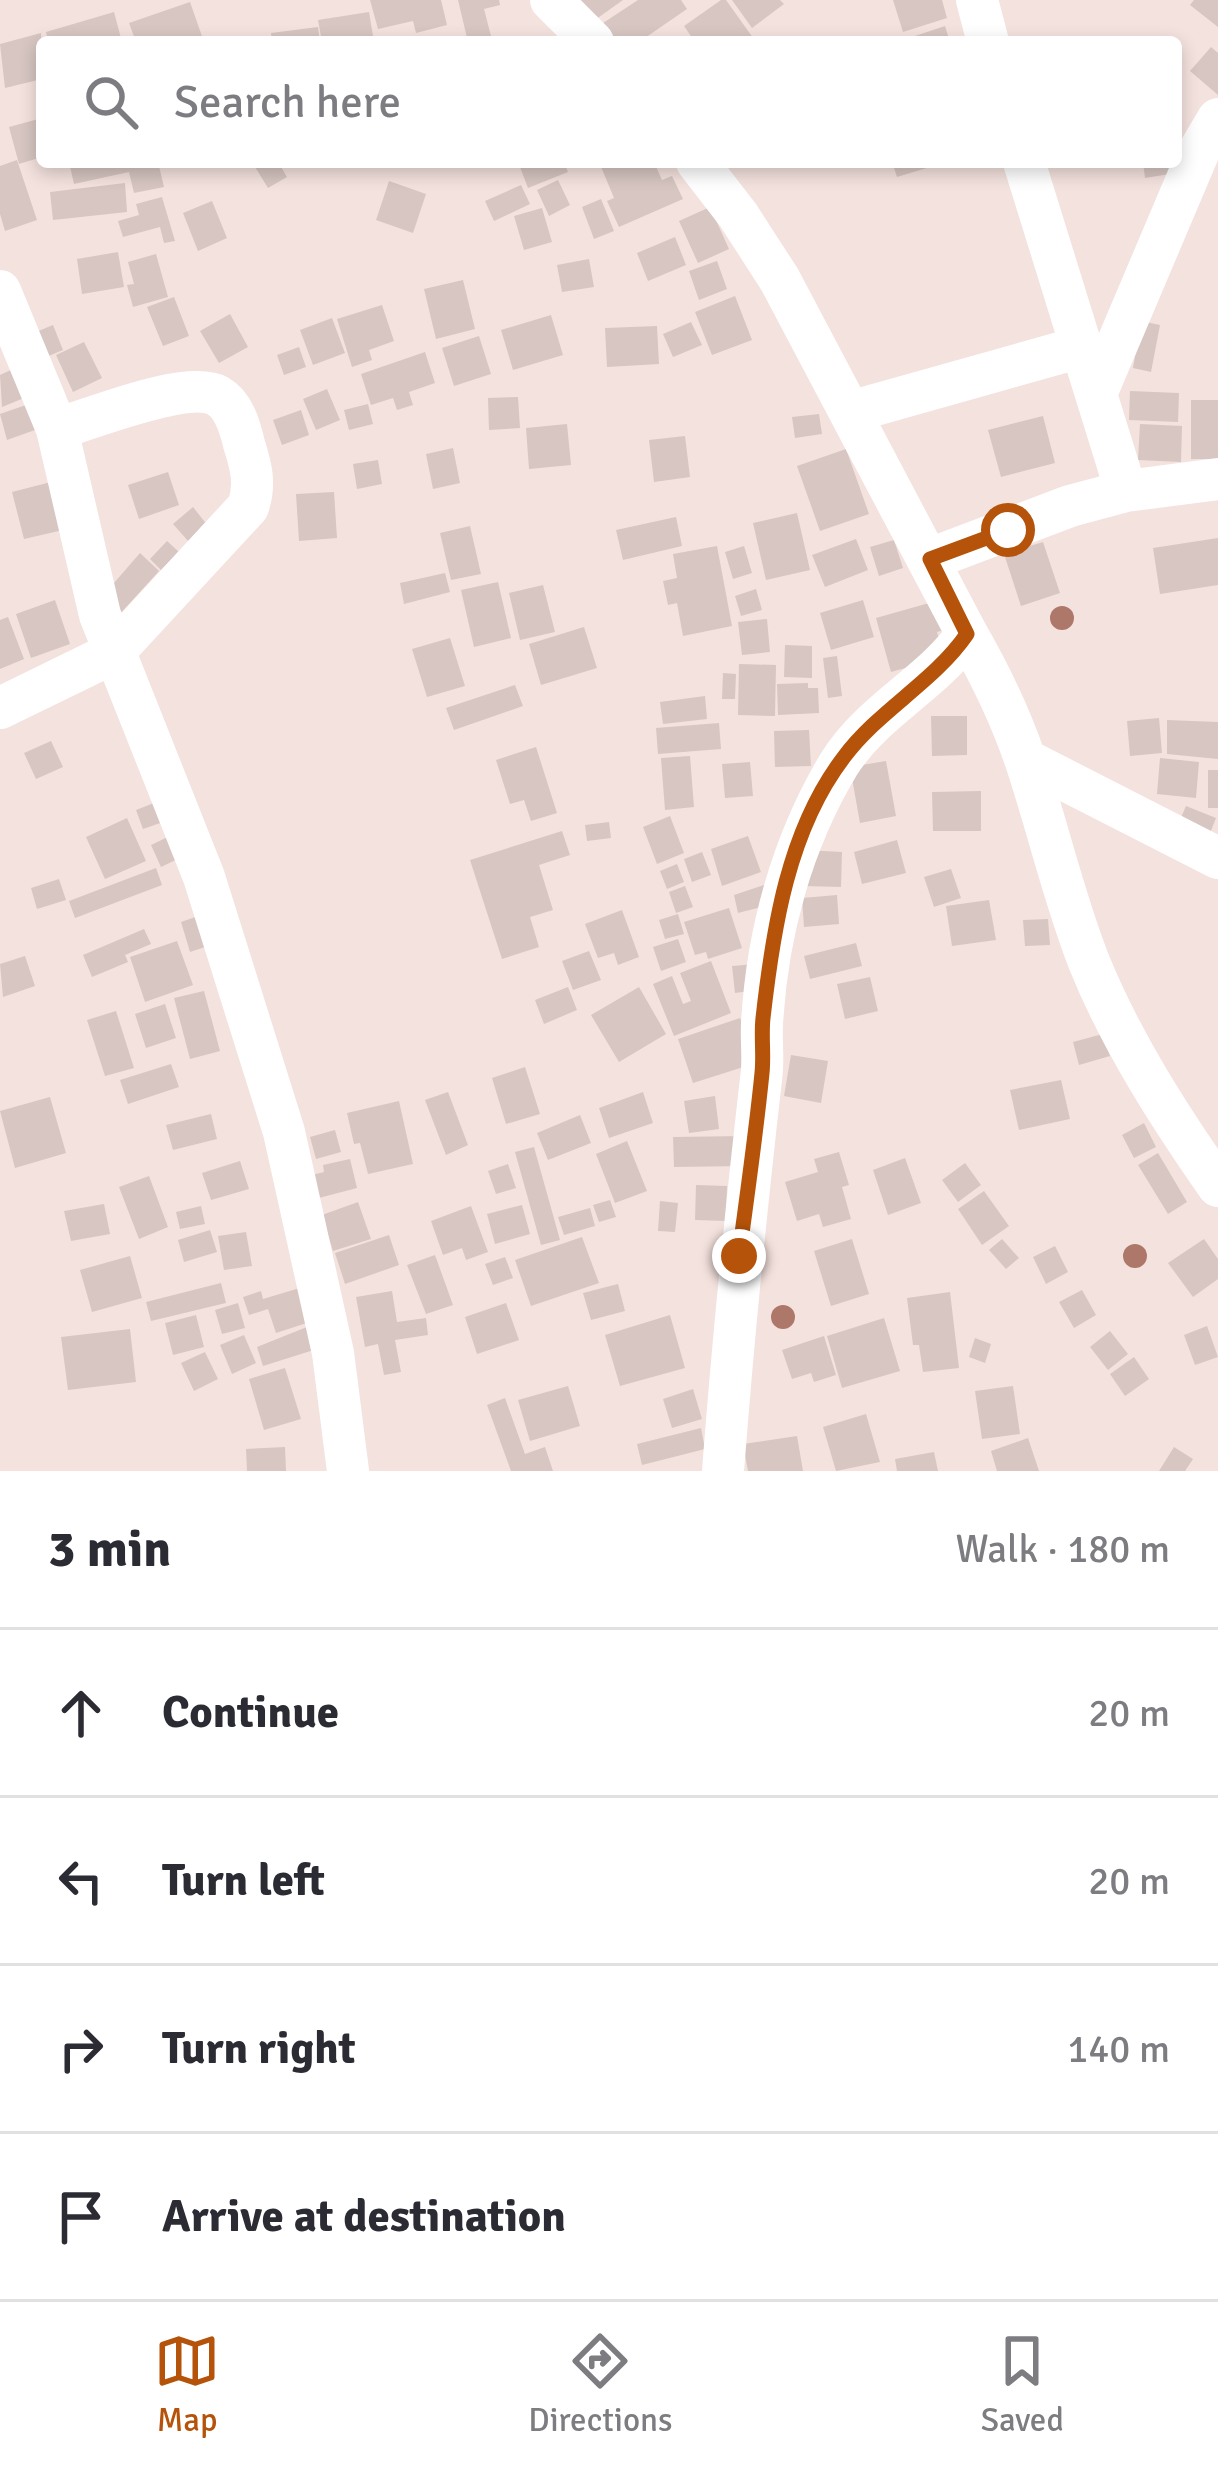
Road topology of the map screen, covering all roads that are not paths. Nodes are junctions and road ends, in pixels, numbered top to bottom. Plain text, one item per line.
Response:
1 (551, 0) edge
2 (977, 0) edge
3 (576, 36) edge
4 (986, 36) edge
5 (1218, 119) edge
6 (702, 168) edge
7 (1026, 168) edge
8 (0, 291) edge
9 (1081, 347) junction
10 (1096, 394) junction
11 (850, 412) junction
12 (57, 429) junction
13 (1218, 479) edge
14 (1126, 491) junction
15 (930, 559) junction
16 (967, 634) junction
17 (112, 653) junction
18 (0, 708) edge
19 (1026, 760) junction
20 (1218, 858) edge
21 (1218, 1186) edge
22 (348, 1471) edge
23 (723, 1471) edge

1 - 3 street
2 - 4 street
5 - 10 street
6 - 11 street
7 - 9 street
8 - 12 street
9 - 10 street
9 - 11 street
10 - 14 street
11 - 15 street
12 - 17 street
12 - 17 street
13 - 14 street
14 - 15 street
15 - 16 street
16 - 19 street
16 - 23 street
17 - 18 street
17 - 22 street
19 - 20 street
19 - 21 street

